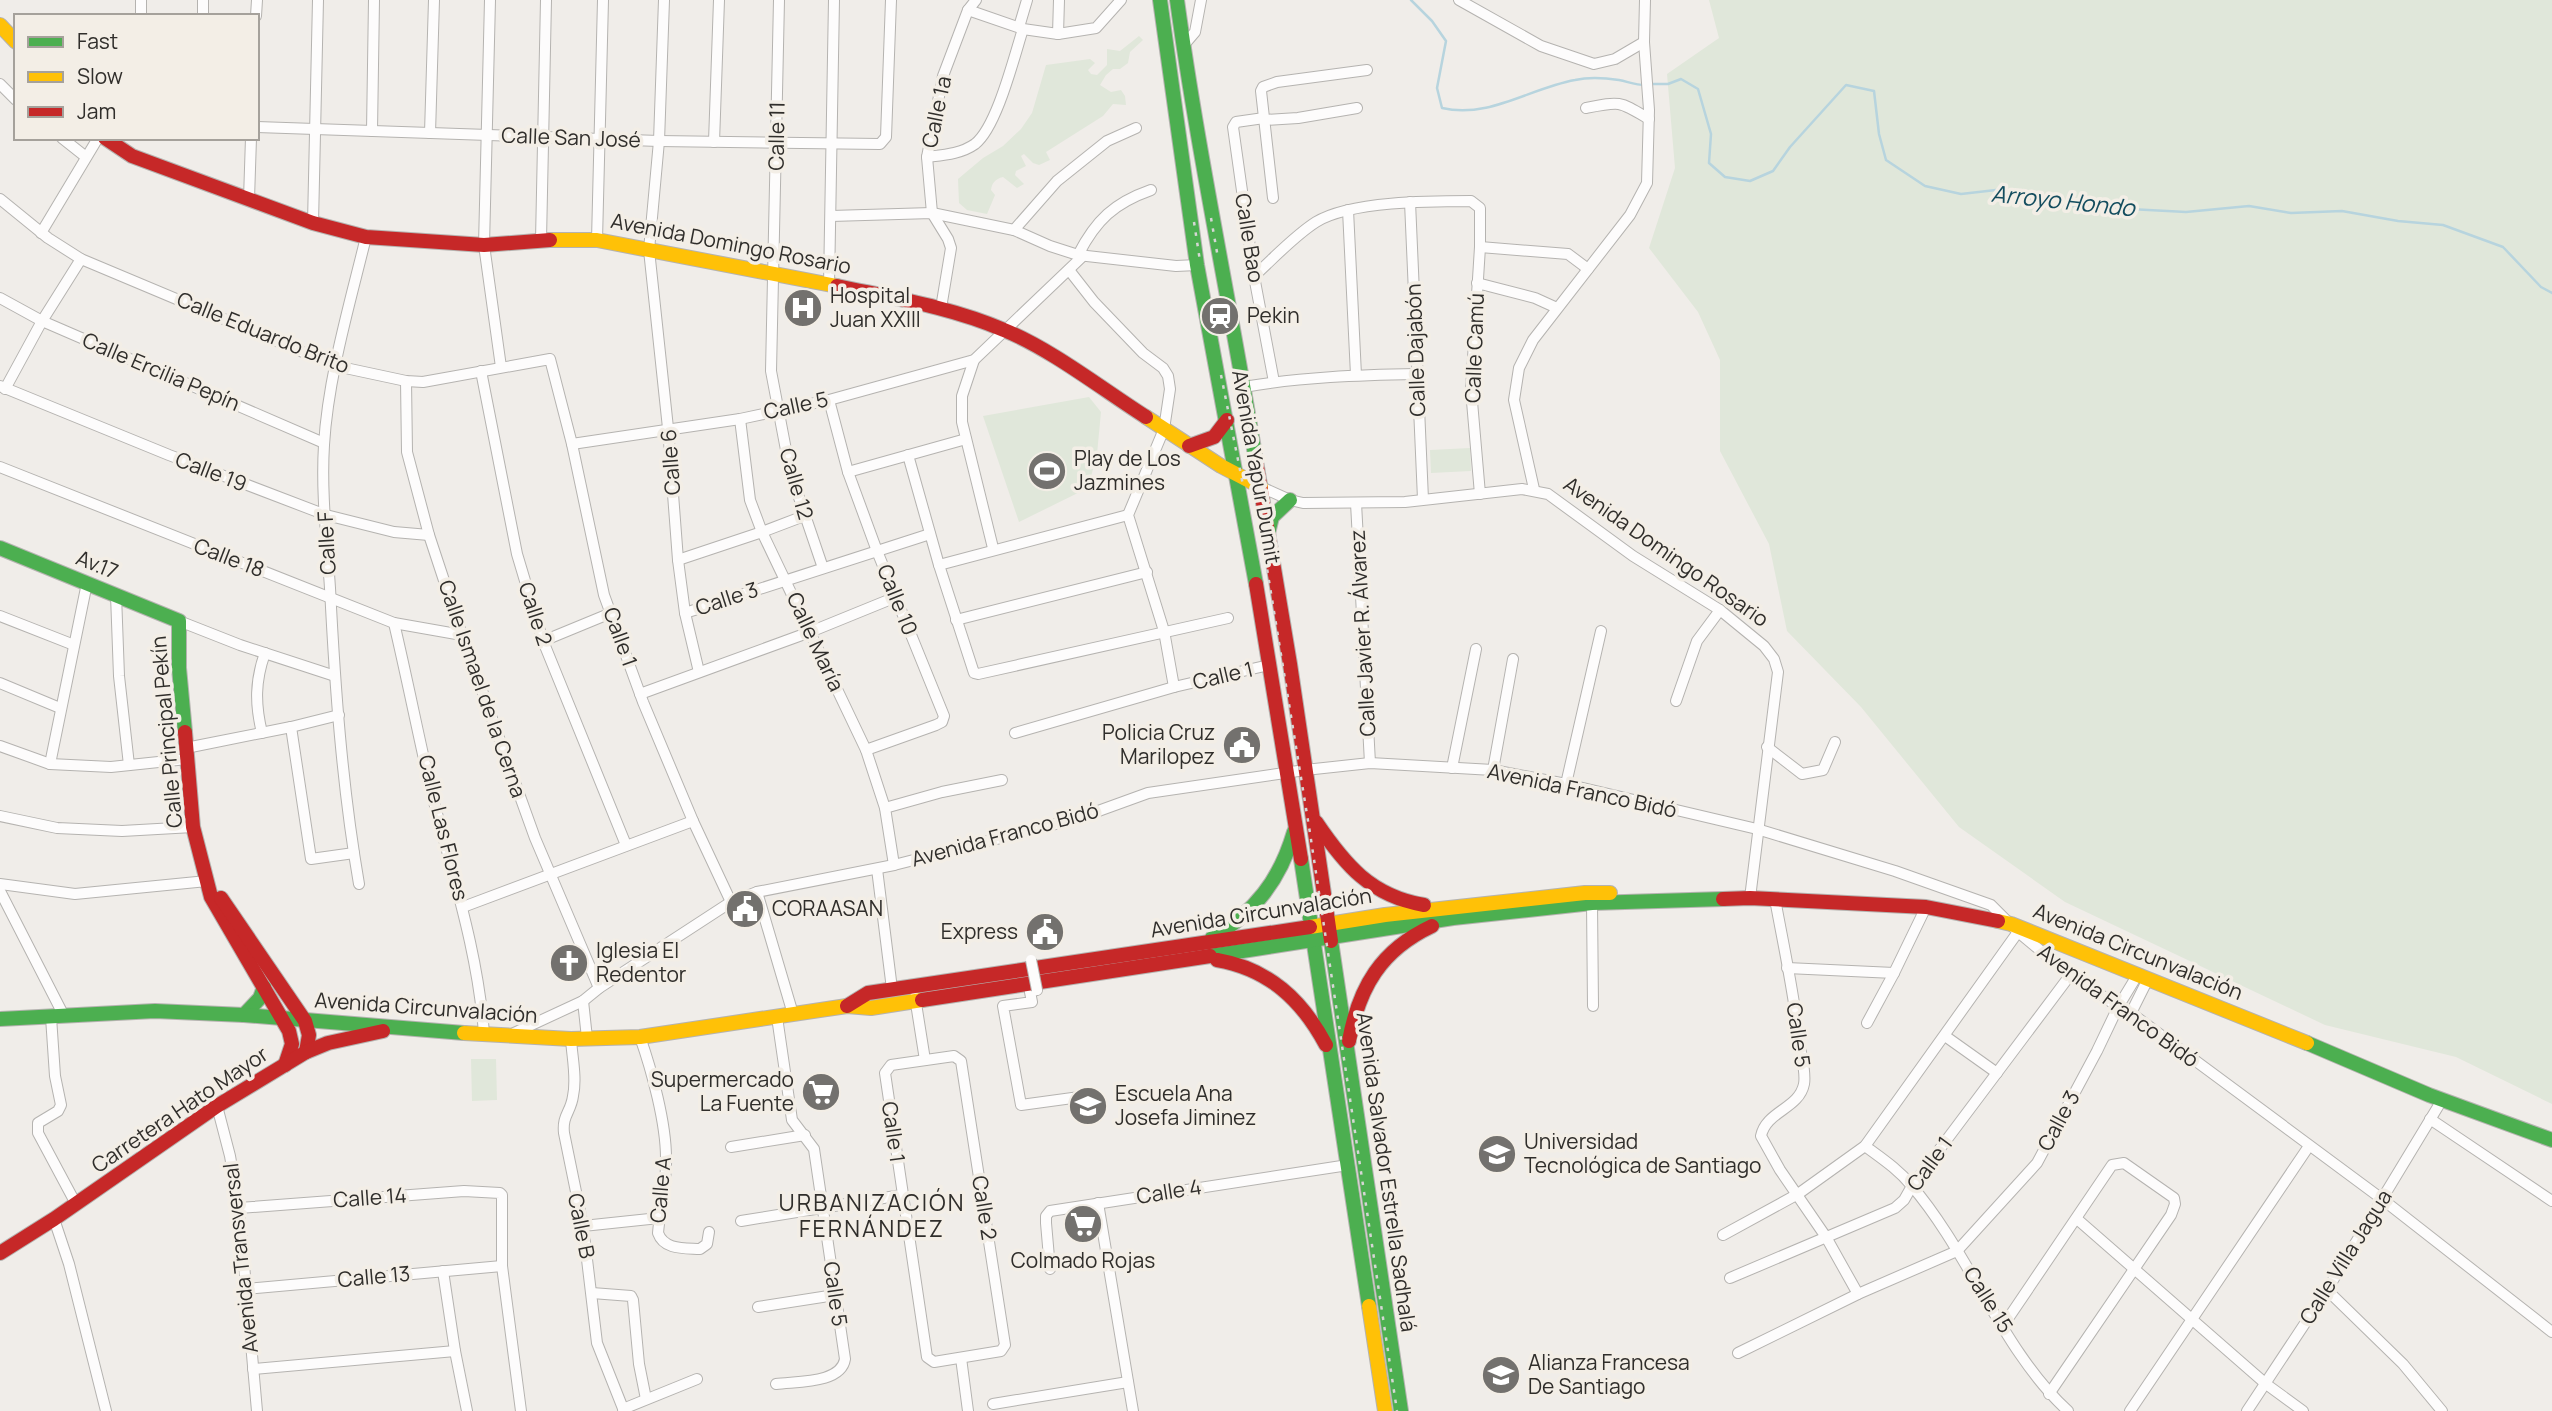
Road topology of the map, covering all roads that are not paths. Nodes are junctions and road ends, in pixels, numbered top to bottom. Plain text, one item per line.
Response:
1 (318, 0) edge
2 (374, 0) edge
3 (434, 0) edge
4 (490, 0) edge
5 (546, 0) edge
6 (603, 0) edge
7 (664, 0) edge
8 (719, 0) edge
9 (779, 0) edge
10 (834, 0) edge
11 (891, 0) edge
12 (976, 0) edge
13 (1027, 0) edge
14 (1059, 0) edge
15 (1121, 0) edge
16 (1160, 0) edge
17 (1177, 0) edge
18 (1201, 0) edge
19 (1459, 0) edge
20 (1645, 0) edge
21 (968, 10) junction
22 (0, 25) edge
23 (1021, 28) junction
24 (1058, 34) junction
25 (14, 40) edge
26 (1644, 42) junction
27 (1183, 47) junction
28 (1367, 70) dead end
29 (0, 84) edge
30 (14, 98) edge
31 (1586, 107) dead end
32 (1357, 108) dead end
33 (1649, 115) junction
34 (1264, 119) junction
35 (259, 127) edge
36 (1136, 128) dead end
37 (314, 131) junction
38 (372, 131) junction
39 (430, 133) junction
40 (485, 136) junction
41 (543, 137) junction
42 (600, 137) junction
43 (65, 140) edge
44 (98, 140) edge
45 (108, 140) edge
46 (251, 140) edge
47 (659, 141) junction
48 (714, 142) junction
49 (778, 144) junction
50 (833, 145) junction
51 (86, 157) junction
52 (927, 157) junction
53 (1151, 190) dead end
54 (1273, 198) dead end
55 (0, 199) edge
56 (249, 199) junction
57 (1410, 201) junction
58 (1348, 211) junction
59 (932, 213) junction
60 (831, 216) junction
61 (313, 223) junction
62 (1014, 230) junction
63 (41, 233) junction
64 (366, 237) junction
65 (541, 240) junction
66 (597, 240) junction
67 (484, 245) junction
68 (1480, 247) junction
69 (649, 250) junction
70 (1081, 255) junction
71 (81, 259) junction
72 (1197, 265) junction
73 (1588, 269) junction
74 (1069, 270) junction
75 (772, 272) junction
76 (1254, 276) junction
77 (1477, 282) junction
78 (829, 285) junction
79 (0, 298) edge
80 (941, 308) junction
81 (1557, 308) junction
82 (42, 321) junction
83 (1005, 330) junction
84 (550, 359) joint
85 (974, 360) junction
86 (336, 366) junction
87 (501, 367) junction
88 (481, 371) junction
89 (1417, 374) junction
90 (1356, 375) junction
91 (406, 381) junction
92 (1274, 382) junction
93 (2, 387) edge
94 (1244, 387) junction
95 (829, 400) junction
96 (777, 410) junction
97 (740, 419) junction
98 (1227, 420) junction
99 (668, 428) junction
100 (1164, 429) junction
101 (966, 439) junction
102 (324, 443) junction
103 (572, 444) junction
104 (1189, 446) junction
105 (908, 455) junction
106 (0, 467) edge
107 (848, 472) junction
108 (1237, 475) junction
109 (1261, 487) junction
110 (1534, 489) junction
111 (1480, 494) junction
112 (1423, 499) junction
113 (1290, 500) junction
114 (1356, 503) junction
115 (326, 514) junction
116 (1128, 515) junction
117 (804, 516) junction
118 (762, 532) junction
119 (930, 534) junction
120 (429, 535) junction
121 (1268, 535) junction
122 (0, 548) edge
123 (993, 548) junction
124 (877, 551) junction
125 (678, 560) junction
126 (939, 565) junction
127 (823, 568) junction
128 (1147, 572) junction
129 (786, 580) junction
130 (87, 583) junction
131 (116, 595) junction
132 (330, 597) junction
133 (896, 597) junction
134 (1720, 611) junction
135 (611, 613) junction
136 (685, 613) junction
137 (0, 616) edge
138 (1228, 618) dead end
139 (956, 620) junction
140 (179, 621) junction
141 (394, 623) junction
142 (1164, 631) junction
143 (1601, 631) dead end
144 (810, 632) junction
145 (462, 635) junction
146 (543, 641) junction
147 (74, 645) junction
148 (1476, 649) dead end
149 (265, 653) junction
150 (1513, 659) dead end
151 (1269, 665) junction
152 (699, 672) junction
153 (335, 676) junction
154 (0, 683) edge
155 (1174, 687) junction
156 (640, 694) junction
157 (1676, 701) dead end
158 (60, 708) junction
159 (339, 715) junction
160 (291, 727) junction
161 (262, 733) junction
162 (1015, 733) dead end
163 (1835, 742) dead end
164 (0, 746) edge
165 (1768, 747) junction
166 (866, 750) junction
167 (187, 754) junction
168 (1370, 763) junction
169 (50, 764) junction
170 (129, 765) junction
171 (1452, 768) junction
172 (1305, 770) junction
173 (1493, 770) junction
174 (1288, 772) junction
175 (1002, 780) dead end
176 (1566, 784) junction
177 (885, 808) junction
178 (0, 816) edge
179 (1312, 817) junction
180 (693, 821) junction
181 (1296, 826) junction
182 (193, 827) junction
183 (1757, 829) junction
184 (626, 845) junction
185 (354, 853) junction
186 (894, 865) junction
187 (877, 869) junction
188 (551, 876) junction
189 (207, 881) junction
190 (0, 884) edge
191 (359, 884) dead end
192 (0, 891) edge
193 (757, 892) junction
194 (1750, 898) junction
195 (1686, 899) junction
196 (1775, 899) junction
197 (731, 902) junction
198 (1592, 903) junction
199 (463, 907) junction
200 (1926, 908) junction
201 (1452, 912) junction
202 (1320, 924) junction
203 (2014, 928) junction
204 (1322, 940) junction
205 (1196, 952) junction
206 (1045, 967) junction
207 (1787, 968) junction
208 (1894, 973) junction
209 (2071, 974) junction
210 (2143, 976) junction
211 (264, 987) junction
212 (599, 988) junction
213 (892, 989) junction
214 (915, 993) junction
215 (583, 1002) junction
216 (847, 1006) junction
217 (1593, 1006) dead end
218 (2118, 1007) junction
219 (2130, 1013) junction
220 (793, 1014) junction
221 (244, 1015) junction
222 (57, 1017) junction
223 (777, 1017) junction
224 (282, 1018) junction
225 (0, 1019) edge
226 (305, 1021) junction
227 (1867, 1023) dead end
228 (395, 1029) junction
229 (484, 1034) junction
230 (508, 1036) junction
231 (1945, 1036) junction
232 (640, 1037) junction
233 (587, 1038) junction
234 (571, 1039) junction
235 (306, 1052) junction
236 (1340, 1059) junction
237 (925, 1060) junction
238 (285, 1065) junction
239 (1997, 1073) junction
240 (1087, 1096) dead end
241 (2442, 1100) junction
242 (217, 1106) junction
243 (2430, 1119) junction
244 (805, 1135) junction
245 (2552, 1140) edge
246 (1866, 1146) junction
247 (2309, 1146) junction
248 (730, 1147) dead end
249 (1348, 1165) junction
250 (1912, 1186) junction
251 (1798, 1194) junction
252 (902, 1195) junction
253 (2382, 1199) junction
254 (2552, 1201) edge
255 (1098, 1203) junction
256 (76, 1204) junction
257 (824, 1207) junction
258 (239, 1208) junction
259 (659, 1218) junction
260 (54, 1219) junction
261 (2077, 1219) junction
262 (741, 1221) dead end
263 (583, 1226) junction
264 (709, 1232) dead end
265 (1723, 1235) dead end
266 (1826, 1237) junction
267 (1957, 1251) junction
268 (0, 1253) edge
269 (502, 1266) junction
270 (2133, 1268) junction
271 (1050, 1269) dead end
272 (443, 1271) junction
273 (1730, 1278) dead end
274 (246, 1289) junction
275 (2328, 1290) junction
276 (592, 1293) junction
277 (1858, 1294) junction
278 (835, 1295) junction
279 (758, 1307) dead end
280 (2192, 1320) junction
281 (2003, 1326) junction
282 (2552, 1332) edge
283 (455, 1351) junction
284 (1738, 1353) dead end
285 (961, 1358) junction
286 (253, 1369) junction
287 (697, 1379) dead end
288 (1128, 1382) junction
289 (776, 1384) dead end
290 (2266, 1384) junction
291 (2049, 1394) junction
292 (646, 1399) junction
293 (993, 1404) dead end
294 (624, 1410) edge
295 (106, 1411) edge
296 (257, 1411) edge
297 (467, 1411) edge
298 (521, 1411) edge
299 (968, 1411) edge
300 (1133, 1411) edge
301 (1385, 1411) edge
302 (1401, 1411) edge
303 (2068, 1411) edge
304 (2130, 1411) edge
305 (2247, 1411) edge
306 (2303, 1411) edge
307 (2442, 1411) edge

1 - 37 street
2 - 38 street
3 - 39 street
4 - 40 street
5 - 41 street
6 - 42 street
7 - 47 street
8 - 48 street
9 - 49 street, Calle 11
10 - 50 street
11 - 50 street, Calle San José
12 - 21 street, Calle 1a
13 - 23 street
14 - 24 street
15 - 24 street
16 - 72 main road, Avenida Yapur Dumit
17 - 27 main road, Avenida Yapur Dumit
18 - 27 street
19 - 26 street
20 - 26 street
21 - 23 street
21 - 52 street, Calle 1a
22 - 25 main road
23 - 24 street
23 - 52 street
26 - 33 street
27 - 94 main road, Avenida Yapur Dumit
28 - 34 street
29 - 30 street
31 - 33 street
32 - 34 street
33 - 73 street
34 - 54 street
34 - 76 street, Calle Bao
35 - 37 street, Calle San José
36 - 62 street
37 - 38 street, Calle San José
37 - 61 street
38 - 39 street, Calle San José
39 - 40 street, Calle San José
40 - 41 street, Calle San José
40 - 67 street
41 - 42 street, Calle San José
41 - 65 street
42 - 47 street, Calle San José
42 - 66 street
43 - 51 street
44 - 51 street
45 - 56 main road, Avenida Domingo Rosario
46 - 56 street
47 - 48 street, Calle San José
47 - 69 street
48 - 49 street, Calle San José
49 - 50 street, Calle San José
49 - 75 street, Calle 11
50 - 60 street
51 - 63 street
52 - 59 street, Calle 1a
53 - 70 street, Calle 5
55 - 63 street, Calle Eduardo Brito
56 - 61 main road, Avenida Domingo Rosario
57 - 58 street
57 - 68 street, Calle Camú
57 - 89 street, Calle Dajabón
58 - 76 street
58 - 90 street
59 - 60 street
59 - 62 street
59 - 80 street, Calle 1a
60 - 78 street
61 - 64 main road, Avenida Domingo Rosario
62 - 70 street
63 - 71 street, Calle Eduardo Brito
64 - 67 main road, Avenida Domingo Rosario
64 - 86 street, Calle F
65 - 66 main road, Avenida Domingo Rosario
65 - 67 main road, Avenida Domingo Rosario
66 - 69 main road, Avenida Domingo Rosario
67 - 87 street
68 - 73 street
68 - 77 street, Calle Camú
69 - 75 main road, Avenida Domingo Rosario
69 - 99 street, Calle 6
70 - 72 street
70 - 74 street, Calle 5
71 - 82 street
71 - 86 street, Calle Eduardo Brito
72 - 98 main road, Avenida Yapur Dumit
73 - 81 street
74 - 83 street, Calle 5
74 - 100 street
75 - 78 main road, Avenida Domingo Rosario
75 - 96 street, Calle 12
76 - 92 street, Calle Bao
77 - 81 street
77 - 111 street, Calle Camú
78 - 80 main road, Avenida Domingo Rosario
79 - 82 street, Calle Ercilia Pepín
80 - 83 main road, Avenida Domingo Rosario
81 - 110 street
82 - 93 street
82 - 102 street, Calle Ercilia Pepín
83 - 85 street, Calle 5
83 - 100 main road, Avenida Domingo Rosario
84 - 87 street, Calle Eduardo Brito
84 - 103 street, Calle 1
85 - 95 street, Calle 5
85 - 101 street
86 - 91 street, Calle Eduardo Brito
86 - 102 street, Calle F
87 - 88 street, Calle Eduardo Brito
88 - 91 street, Calle Eduardo Brito
88 - 146 street, Calle 2
89 - 90 street
89 - 112 street, Calle Dajabón
90 - 92 street
91 - 120 street, Calle Ismael de la Cerna
92 - 94 street
93 - 115 street, Calle 19
94 - 109 main road, Avenida Yapur Dumit
95 - 96 street, Calle 5
95 - 107 street, Calle 10
96 - 97 street, Calle 5
96 - 117 street, Calle 12
97 - 99 street, Calle 5
97 - 118 street, Calle María
98 - 104 main road
98 - 108 main road, Avenida Yapur Dumit
99 - 103 street, Calle 5
99 - 125 street, Calle 6
100 - 104 main road, Avenida Domingo Rosario
100 - 116 street
101 - 105 street
101 - 123 street
102 - 115 street, Calle F
103 - 135 street, Calle 1
104 - 108 main road, Avenida Domingo Rosario
105 - 107 street
105 - 119 street
106 - 132 street, Calle 18
107 - 124 street, Calle 10
108 - 109 main road, Avenida Domingo Rosario
108 - 151 main road, Avenida Yapur Dumit
109 - 113 street, Avenida Domingo Rosario
109 - 121 main road, Avenida Yapur Dumit
110 - 111 street, Avenida Domingo Rosario
110 - 134 street, Avenida Domingo Rosario
111 - 112 street, Avenida Domingo Rosario
112 - 114 street, Avenida Domingo Rosario
113 - 114 street, Avenida Domingo Rosario
113 - 121 main road
114 - 168 street, Calle Javier R. Álvarez
115 - 120 street, Calle 19
115 - 132 street, Calle F
116 - 123 street
116 - 128 street
117 - 118 street
117 - 127 street, Calle 12
118 - 125 street
118 - 129 street, Calle María
119 - 124 street, Calle 3
119 - 126 street
120 - 145 street, Calle Ismael de la Cerna
121 - 172 main road, Avenida Yapur Dumit
122 - 130 main road, Av.17
123 - 126 street
124 - 127 street, Calle 3
124 - 133 street, Calle 10
125 - 136 street, Calle 6
126 - 139 street
127 - 129 street, Calle 3
128 - 139 street
128 - 142 street
129 - 136 street, Calle 3
129 - 144 street, Calle María
130 - 131 main road, Av.17
130 - 147 street
131 - 140 main road, Av.17
131 - 170 street
132 - 141 street, Calle 18
132 - 153 street, Calle F
133 - 144 street
133 - 166 street, Calle 10
134 - 157 street
134 - 165 street, Avenida Domingo Rosario
135 - 146 street
135 - 156 street, Calle 1
136 - 152 street, Calle 6
137 - 147 street
138 - 142 street
139 - 142 street
140 - 149 street
140 - 167 main road, Calle Principal Pekín
141 - 145 street, Calle 18
141 - 199 street, Calle Las Flores
142 - 155 street
143 - 176 street
144 - 152 street
144 - 166 street, Calle María
145 - 188 street, Calle Ismael de la Cerna
146 - 184 street, Calle 2
147 - 158 street
148 - 171 street
149 - 153 street
149 - 161 street
150 - 173 street
151 - 155 street, Calle 1
151 - 174 main road, Avenida Yapur Dumit
152 - 156 street
153 - 159 street, Calle F
154 - 158 street
155 - 162 street, Calle 1
156 - 180 street, Calle 1
158 - 169 street
159 - 160 street
159 - 185 street, Calle F
160 - 161 street
160 - 185 street
161 - 167 street
163 - 165 street
164 - 169 street
165 - 183 street, Avenida Domingo Rosario
166 - 177 street, Calle María
167 - 170 street
167 - 182 main road, Calle Principal Pekín
168 - 171 street, Avenida Franco Bidó
168 - 172 street, Avenida Franco Bidó
169 - 170 street
171 - 173 street, Avenida Franco Bidó
172 - 174 street, Avenida Franco Bidó
172 - 179 main road, Avenida Yapur Dumit
173 - 176 street, Avenida Franco Bidó
174 - 181 main road, Avenida Yapur Dumit
174 - 186 street, Avenida Franco Bidó
175 - 177 street
176 - 183 street, Avenida Franco Bidó
177 - 186 street, Calle María
178 - 182 street
179 - 201 main road
179 - 202 main road, Avenida Yapur Dumit
180 - 184 street
180 - 197 street, Calle 1
181 - 202 main road, Avenida Yapur Dumit
181 - 205 main road
182 - 189 main road, Calle Principal Pekín
183 - 194 street, Avenida Domingo Rosario
183 - 203 street, Avenida Franco Bidó
184 - 188 street
185 - 191 street, Calle F
186 - 187 street, Avenida Franco Bidó
187 - 193 street, Avenida Franco Bidó
187 - 213 street
188 - 199 street
188 - 212 street, Calle Ismael de la Cerna
189 - 190 street
189 - 211 main road, Calle Principal Pekín
189 - 226 main road, Calle Principal Pekín
192 - 222 street
193 - 197 street, Avenida Franco Bidó
193 - 220 street
194 - 195 main road, Avenida Circunvalación
194 - 196 main road, Avenida Circunvalación
195 - 198 main road, Avenida Circunvalación
195 - 201 main road, Avenida Circunvalación
196 - 200 main road, Avenida Circunvalación
196 - 207 street, Calle 5
197 - 212 street, Avenida Franco Bidó
198 - 201 main road, Avenida Circunvalación
198 - 217 street
199 - 229 street, Calle Las Flores
200 - 203 main road, Avenida Circunvalación
200 - 208 street
201 - 202 main road, Avenida Circunvalación
201 - 204 main road, Avenida Circunvalación
201 - 236 main road
202 - 204 main road, Avenida Yapur Dumit
202 - 205 main road, Avenida Circunvalación
203 - 209 street, Avenida Franco Bidó
203 - 210 main road, Avenida Circunvalación
203 - 231 street
204 - 205 main road, Avenida Circunvalación
204 - 236 main road, Avenida Salvador Estrella Sadhalá
205 - 206 main road, Avenida Circunvalación
205 - 214 main road, Avenida Circunvalación
205 - 236 main road
206 - 214 main road, Avenida Circunvalación
206 - 240 street, bridge
207 - 208 street
207 - 251 street, Calle 5
208 - 227 street
209 - 218 street, Avenida Franco Bidó
209 - 239 street, Calle 1
210 - 218 street, Calle 3
210 - 219 street
210 - 241 main road, Avenida Circunvalación
211 - 221 main road
211 - 224 main road, Calle Principal Pekín
212 - 215 street, Avenida Franco Bidó
213 - 214 main road, Avenida Circunvalación
213 - 216 main road, Avenida Circunvalación
214 - 216 main road, Avenida Circunvalación
214 - 237 street
215 - 230 street, Avenida Franco Bidó
215 - 233 street
216 - 220 main road, Avenida Circunvalación
218 - 219 street, Avenida Franco Bidó
218 - 267 street, Calle 3
219 - 247 street, Avenida Franco Bidó
220 - 223 main road, Avenida Circunvalación
221 - 222 main road, Avenida Circunvalación
221 - 224 main road, Avenida Circunvalación
222 - 225 main road, Avenida Circunvalación
222 - 256 street
223 - 232 main road, Avenida Circunvalación
223 - 244 street, Calle 5
224 - 226 main road, Avenida Circunvalación
224 - 238 main road, Calle Principal Pekín
226 - 228 main road, Avenida Circunvalación
226 - 235 main road
228 - 229 main road, Avenida Circunvalación
228 - 235 main road, Carretera Hato Mayor
229 - 230 main road, Avenida Circunvalación
230 - 234 main road, Avenida Circunvalación
231 - 239 street
231 - 246 street
232 - 233 main road, Avenida Circunvalación
232 - 259 street, Calle A
233 - 234 main road, Avenida Circunvalación
234 - 263 street, Calle B
235 - 238 main road, Carretera Hato Mayor
236 - 249 main road, Avenida Salvador Estrella Sadhalá
236 - 302 main road, Avenida Salvador Estrella Sadhalá
237 - 252 street, Calle 1
237 - 285 street, Calle 2
238 - 242 main road, Carretera Hato Mayor
239 - 250 street, Calle 1
241 - 243 street, Calle Villa Jagua
241 - 245 main road, Avenida Circunvalación
242 - 256 main road, Carretera Hato Mayor
242 - 258 street, Avenida Transversal
243 - 253 street, Calle Villa Jagua
243 - 254 street
244 - 248 street
244 - 257 street, Calle 5
246 - 250 street
246 - 251 street
247 - 253 street, Avenida Franco Bidó
247 - 280 street
249 - 255 street, Calle 4
249 - 301 main road, Avenida Salvador Estrella Sadhalá
250 - 266 street, Calle 1
250 - 267 street, Calle 15
251 - 265 street
251 - 266 street, Calle 5
252 - 257 street
252 - 285 street, Calle 1
253 - 275 street, Calle Villa Jagua
253 - 282 street, Avenida Franco Bidó
255 - 271 street, Calle 4
255 - 288 street
256 - 260 main road, Carretera Hato Mayor
257 - 262 street
257 - 278 street, Calle 5
258 - 269 street, Calle 14
258 - 274 street, Avenida Transversal
259 - 263 street
259 - 264 street, Calle A
260 - 268 main road, Carretera Hato Mayor
260 - 295 street
261 - 270 street
261 - 270 street
261 - 281 street
263 - 276 street, Calle B
266 - 273 street, Calle 1
266 - 277 street, Calle 5
267 - 277 street
267 - 281 street, Calle 15
269 - 272 street, Calle 13
269 - 298 street
270 - 280 street
270 - 291 street
272 - 274 street, Calle 13
272 - 283 street
274 - 286 street, Avenida Transversal
275 - 290 street, Calle Villa Jagua
275 - 307 street
276 - 292 street
276 - 294 street, Calle B
277 - 284 street
278 - 279 street
278 - 289 street, Calle 5
280 - 290 street
280 - 304 street
281 - 291 street, Calle 15
283 - 286 street
283 - 297 street
285 - 299 street
286 - 296 street, Avenida Transversal
287 - 292 street
288 - 293 street
288 - 300 street
290 - 305 street, Calle Villa Jagua
290 - 306 street
291 - 303 street, Calle 15
292 - 294 street

